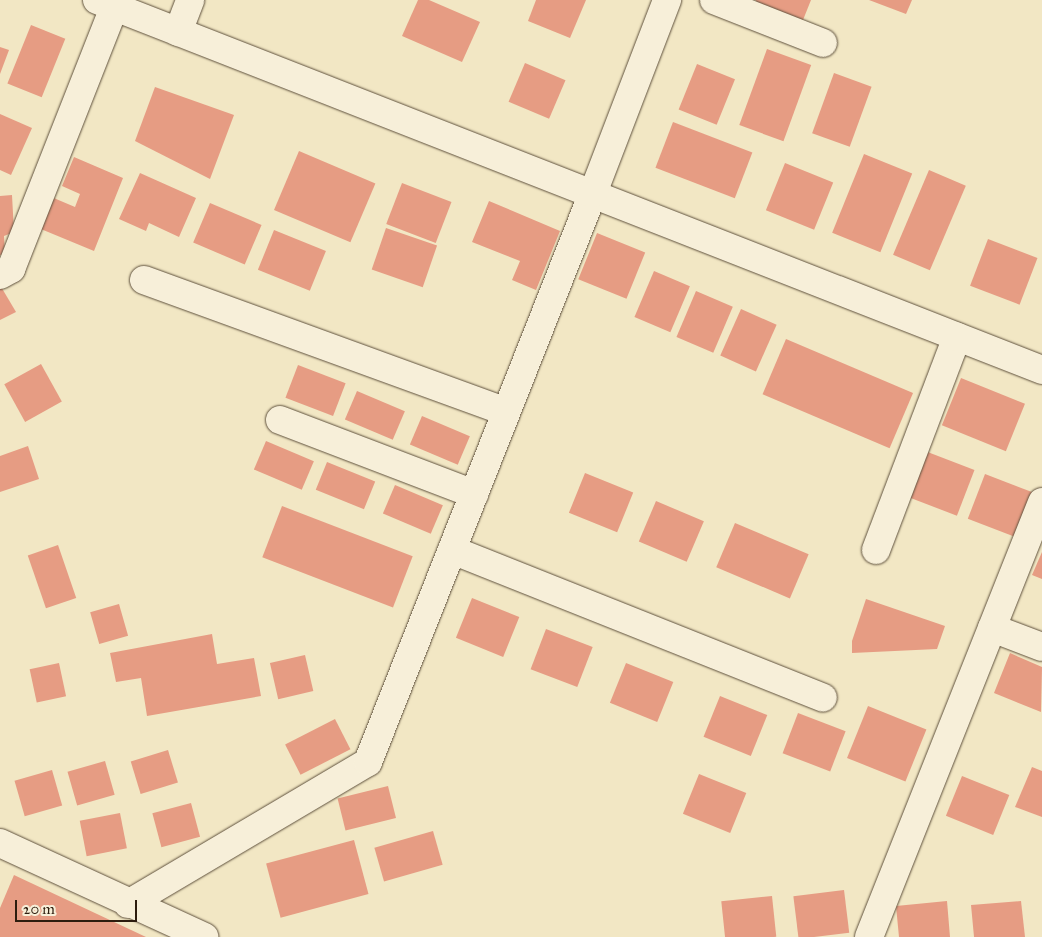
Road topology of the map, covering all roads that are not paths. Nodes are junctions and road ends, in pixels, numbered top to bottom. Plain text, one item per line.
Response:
1 (190, 0) edge
2 (667, 0) edge
3 (714, 0) edge
4 (105, 3) edge
5 (178, 32) junction
6 (823, 43) dead end
7 (593, 193) junction
8 (0, 275) edge
9 (144, 280) dead end
10 (957, 337) junction
11 (1042, 370) edge
12 (506, 412) junction
13 (280, 420) dead end
14 (474, 494) junction
15 (1042, 502) edge
16 (452, 550) junction
17 (876, 550) dead end
18 (992, 628) junction
19 (1042, 647) edge
20 (823, 698) dead end
21 (0, 843) edge
22 (128, 904) junction
23 (204, 937) edge
24 (869, 937) edge

1 - 5 street
2 - 7 street
3 - 6 street
4 - 5 street
4 - 8 street
5 - 7 street
7 - 10 street
7 - 12 street
9 - 12 street
10 - 11 street
10 - 17 street
12 - 14 street
13 - 14 street
14 - 16 street
15 - 18 street
16 - 20 street
16 - 22 street
18 - 19 street
18 - 24 street
21 - 22 street
22 - 23 street

